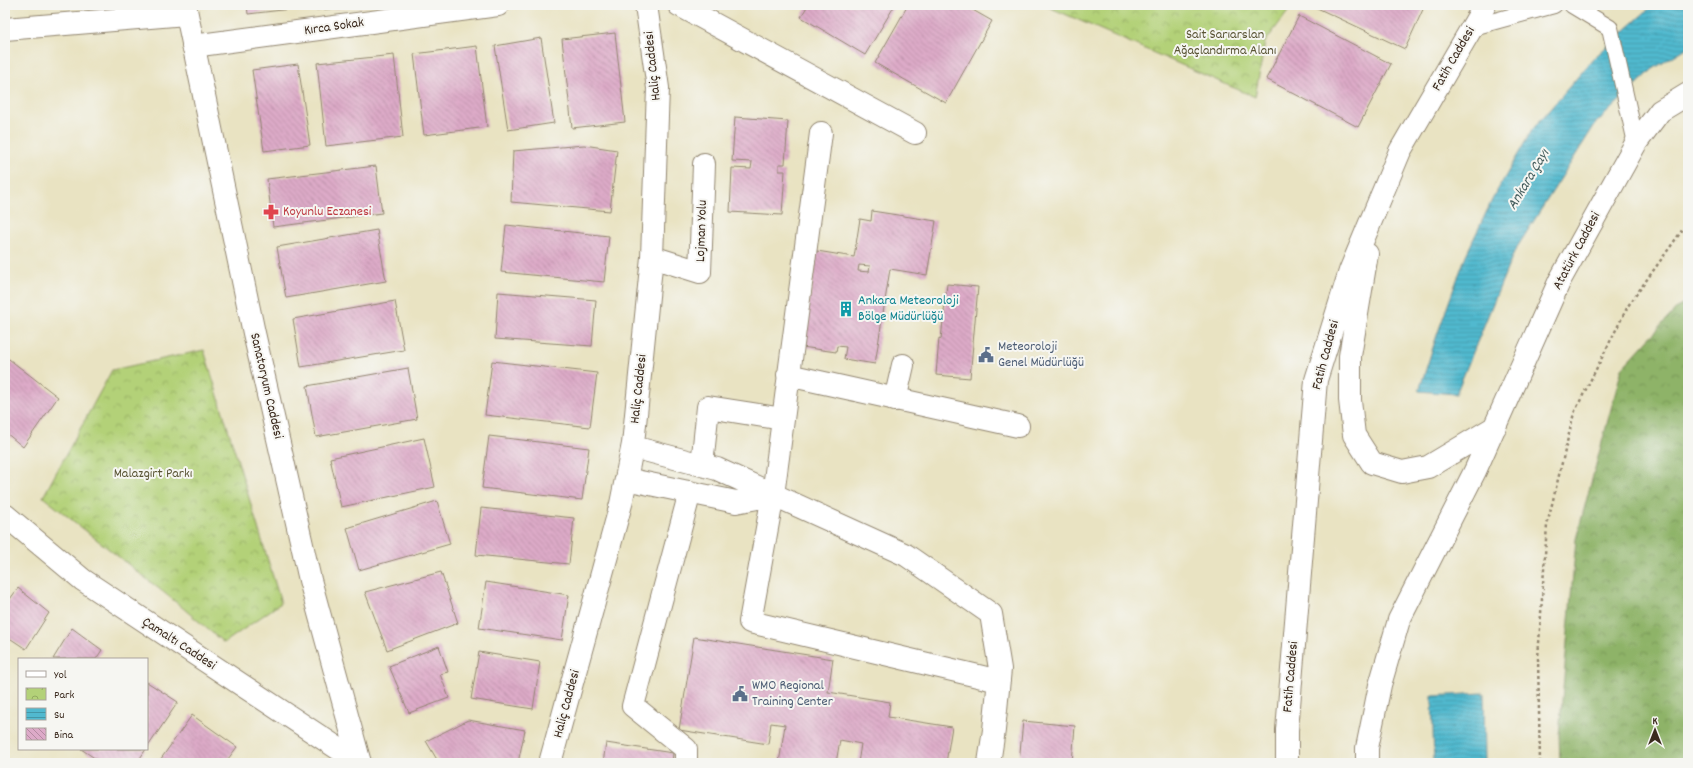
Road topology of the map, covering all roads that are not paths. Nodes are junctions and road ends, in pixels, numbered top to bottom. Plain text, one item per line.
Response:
1 (498, 5) edge
2 (646, 5) edge
3 (679, 5) edge
4 (1485, 5) edge
5 (1554, 5) edge
6 (1572, 5) edge
7 (186, 9) edge
8 (1473, 27) junction
9 (5, 28) edge
10 (193, 46) junction
11 (1688, 94) edge
12 (821, 133) dead end
13 (915, 133) dead end
14 (1636, 143) junction
15 (704, 164) dead end
16 (1373, 216) junction
17 (652, 257) junction
18 (903, 365) dead end
19 (788, 375) junction
20 (896, 400) junction
21 (783, 419) junction
22 (1018, 426) dead end
23 (1495, 427) junction
24 (633, 447) junction
25 (702, 465) junction
26 (626, 479) junction
27 (690, 492) junction
28 (773, 495) junction
29 (5, 515) edge
30 (999, 681) junction
31 (360, 763) edge
32 (550, 763) edge
33 (686, 763) edge
34 (989, 763) edge
35 (1287, 763) edge
36 (1367, 763) edge

1 - 10 street, Kırca Sokak
2 - 17 street, Haliç Caddesi
3 - 13 street
4 - 8 street, Fatih Caddesi
5 - 8 lane
6 - 14 lane
7 - 9 street
7 - 10 street, Sanatoryum Caddesi
8 - 16 street, Fatih Caddesi
10 - 31 street, Sanatoryum Caddesi
11 - 14 street, Atatürk Caddesi
12 - 19 street
14 - 23 street, Atatürk Caddesi
15 - 17 street, Lojman Yolu
16 - 23 street
16 - 35 street, Fatih Caddesi
17 - 24 street, Haliç Caddesi
18 - 20 street
19 - 20 street
19 - 21 street
20 - 22 street
21 - 25 street
21 - 28 street
23 - 36 street
24 - 25 street
24 - 26 street, Haliç Caddesi
25 - 28 street
26 - 27 street
26 - 32 street, Haliç Caddesi
27 - 28 street
27 - 33 street
28 - 30 street
28 - 30 street
29 - 31 street, Çamaltı Caddesi
30 - 34 street

